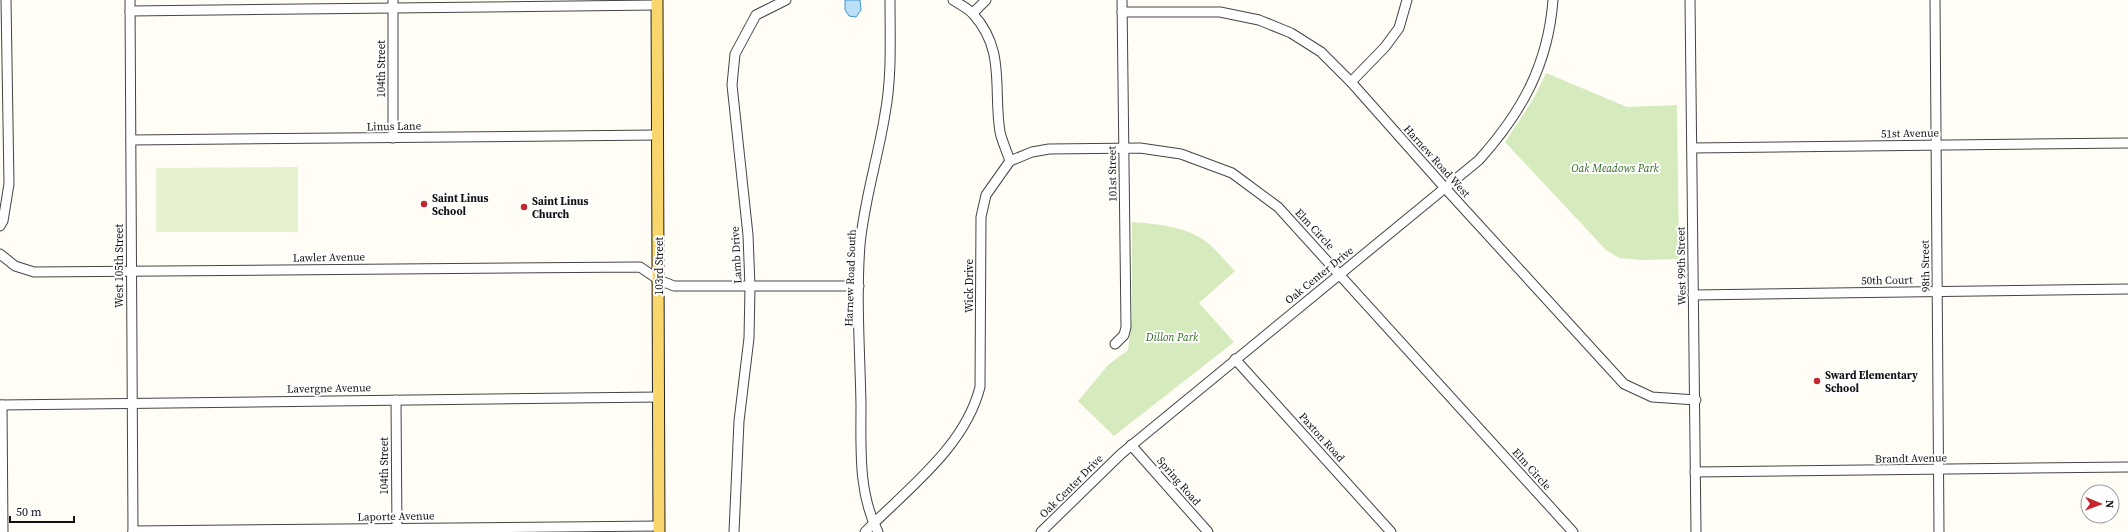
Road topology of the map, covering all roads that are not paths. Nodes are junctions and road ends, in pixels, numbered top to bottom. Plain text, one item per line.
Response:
1 (6, 0) edge
2 (130, 0) edge
3 (786, 0) edge
4 (890, 0) edge
5 (953, 0) edge
6 (986, 0) edge
7 (1122, 0) edge
8 (1407, 0) edge
9 (1553, 0) edge
10 (1690, 0) edge
11 (1935, 0) edge
12 (657, 3) edge
13 (393, 4) edge
14 (130, 11) junction
15 (1122, 12) junction
16 (973, 13) junction
17 (3, 65) edge
18 (1351, 82) junction
19 (658, 135) junction
20 (393, 138) junction
21 (131, 140) junction
22 (2128, 143) edge
23 (1936, 145) junction
24 (1123, 148) junction
25 (1692, 148) junction
26 (1010, 161) junction
27 (1445, 188) junction
28 (0, 226) edge
29 (0, 254) edge
30 (131, 271) junction
31 (1340, 274) junction
32 (659, 280) junction
33 (859, 286) junction
34 (750, 287) junction
35 (2128, 289) edge
36 (1938, 292) junction
37 (1693, 295) junction
38 (1115, 344) dead end
39 (1234, 359) junction
40 (659, 397) junction
41 (396, 400) junction
42 (1696, 400) junction
43 (132, 402) junction
44 (1, 405) edge
45 (1132, 445) junction
46 (2128, 467) edge
47 (1938, 469) junction
48 (1695, 472) junction
49 (876, 528) edge
50 (660, 529) edge
51 (397, 530) edge
52 (133, 531) edge
53 (3, 532) edge
54 (734, 532) edge
55 (865, 532) edge
56 (1041, 532) edge
57 (1208, 532) edge
58 (1391, 532) edge
59 (1573, 532) edge
60 (1696, 532) edge
61 (1939, 532) edge

1 - 17 street
2 - 14 street, West 105th Street
3 - 34 street, Lamb Drive
4 - 33 street, Harnew Road South
5 - 16 street
6 - 16 street
7 - 15 street, 101st Street
8 - 18 street
9 - 27 street, Oak Center Drive
10 - 25 street, West 99th Street
11 - 23 street, 98th Street
12 - 13 street
12 - 19 main road, 103rd Street
13 - 14 street
13 - 20 street, 104th Street
14 - 21 street, West 105th Street
15 - 18 street, Harnew Road West
15 - 24 street, 101st Street
16 - 26 street
17 - 28 street
18 - 27 street, Harnew Road West
19 - 20 street, Linus Lane
19 - 32 main road, 103rd Street
20 - 21 street, Linus Lane
21 - 30 street, West 105th Street
22 - 23 street, 51st Avenue
23 - 25 street, 51st Avenue
23 - 36 street, 98th Street
24 - 26 street, Elm Circle
24 - 31 street, Elm Circle
24 - 38 street, 101st Street
25 - 37 street, West 99th Street
26 - 49 street, Wick Drive
27 - 31 street, Oak Center Drive
27 - 42 street, Harnew Road West
29 - 30 street, Lawler Avenue
30 - 32 street, Lawler Avenue
30 - 43 street, West 105th Street
31 - 39 street, Oak Center Drive
31 - 59 street, Elm Circle
32 - 34 street, Lawler Avenue
32 - 40 main road, 103rd Street
33 - 34 street, Lawler Avenue
33 - 49 street, Harnew Road South
34 - 54 street, Lamb Drive
35 - 36 street, 50th Court
36 - 37 street, 50th Court
36 - 47 street, 98th Street
37 - 42 street, West 99th Street
39 - 45 street, Oak Center Drive
39 - 58 street, Paxton Road
40 - 41 street, Lavergne Avenue
40 - 50 main road, 103rd Street
41 - 43 street, Lavergne Avenue
41 - 51 street, 104th Street
42 - 48 street, West 99th Street
43 - 44 street, Lavergne Avenue
43 - 52 street, West 105th Street
44 - 53 street
45 - 56 street, Oak Center Drive
45 - 57 street, Spring Road
46 - 47 street, Brandt Avenue
47 - 48 street, Brandt Avenue
47 - 61 street, 98th Street
48 - 60 street, West 99th Street
49 - 55 street, Wick Drive
50 - 51 street, Laporte Avenue
51 - 52 street, Laporte Avenue

